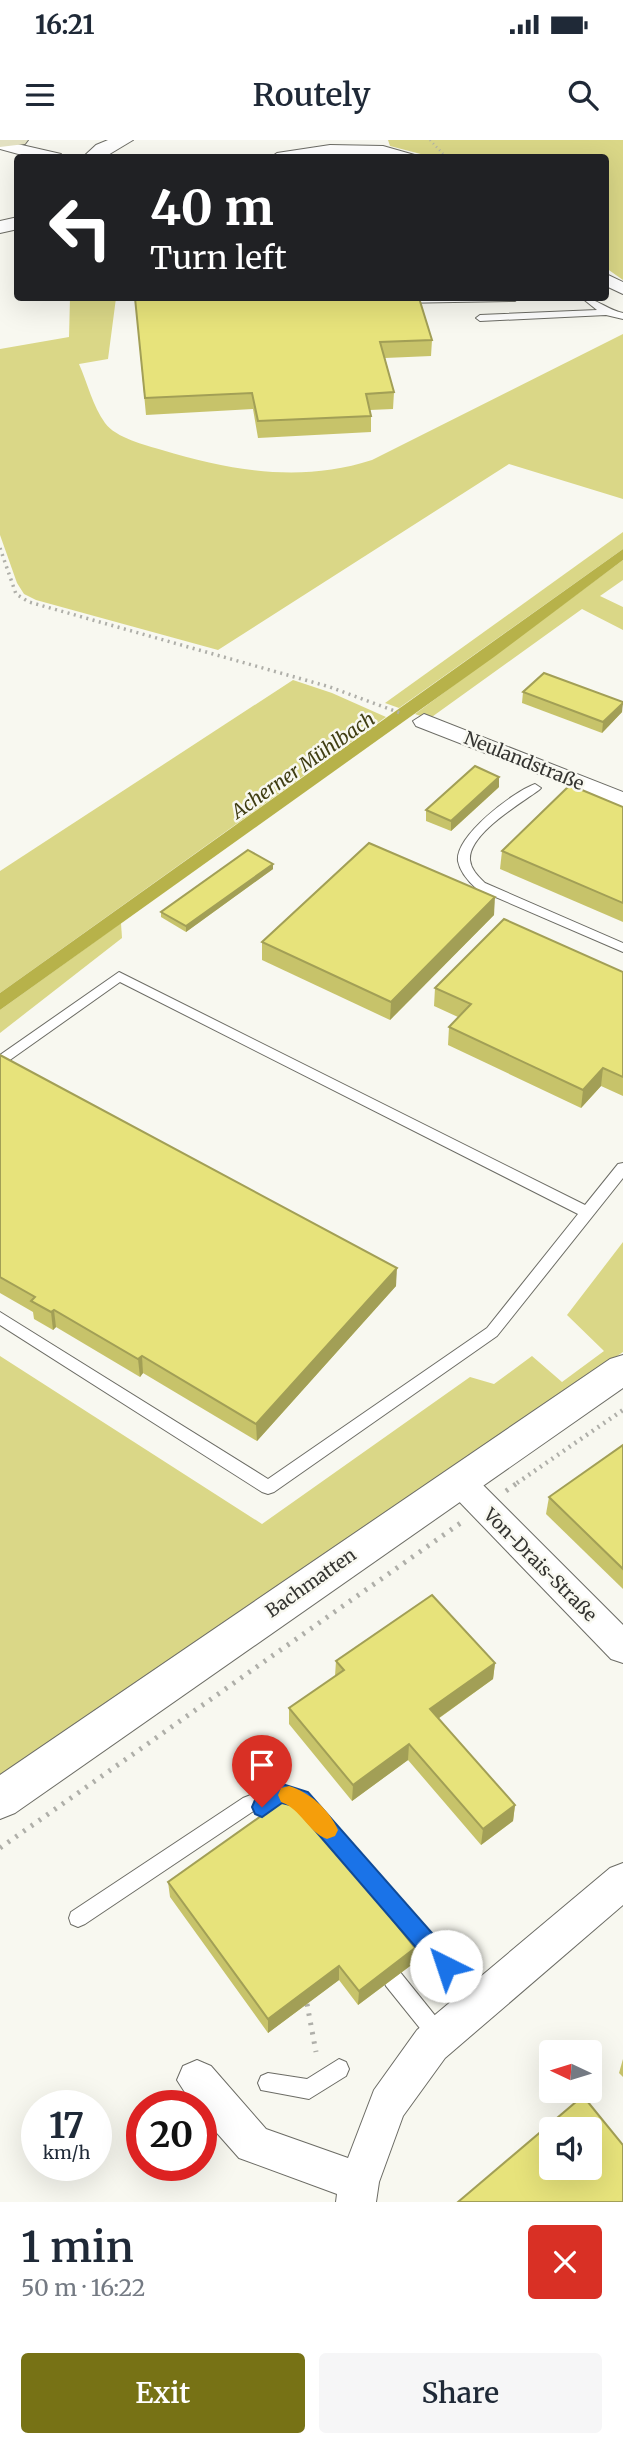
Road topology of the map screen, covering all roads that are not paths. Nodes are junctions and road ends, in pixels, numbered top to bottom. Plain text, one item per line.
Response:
1 (18, 140) edge
2 (124, 140) edge
3 (0, 142) edge
4 (75, 153) edge
5 (297, 154) edge
6 (390, 154) edge
7 (418, 301) edge
8 (590, 301) edge
9 (386, 302) edge
10 (606, 312) junction
11 (623, 316) edge
12 (480, 318) dead end
13 (424, 722) dead end
14 (535, 788) dead end
15 (623, 800) edge
16 (623, 947) edge
17 (0, 1062) edge
18 (623, 1168) edge
19 (587, 1212) junction
20 (0, 1318) edge
21 (623, 1369) edge
22 (459, 1481) junction
23 (623, 1648) edge
24 (279, 1792) junction
25 (0, 1799) edge
26 (267, 1816) edge
27 (623, 1881) edge
28 (78, 1917) dead end
29 (393, 1979) edge
30 (478, 2003) junction
31 (439, 2036) junction
32 (339, 2069) dead end
33 (197, 2080) dead end
34 (268, 2083) dead end
35 (358, 2192) edge

1 - 3 main road
2 - 4 street
3 - 4 street
5 - 6 street
7 - 9 lane
8 - 10 lane
10 - 11 lane
10 - 12 lane
13 - 15 street, Neulandstraße
14 - 16 lane
17 - 19 lane
18 - 19 lane
19 - 20 lane
21 - 22 street, Bachmatten
22 - 23 street, Von-Drais-Straße
22 - 25 street, Bachmatten
24 - 26 lane
24 - 28 lane
24 - 30 lane
27 - 30 street
29 - 31 lane
30 - 31 street
31 - 35 street
32 - 34 lane
33 - 35 street

